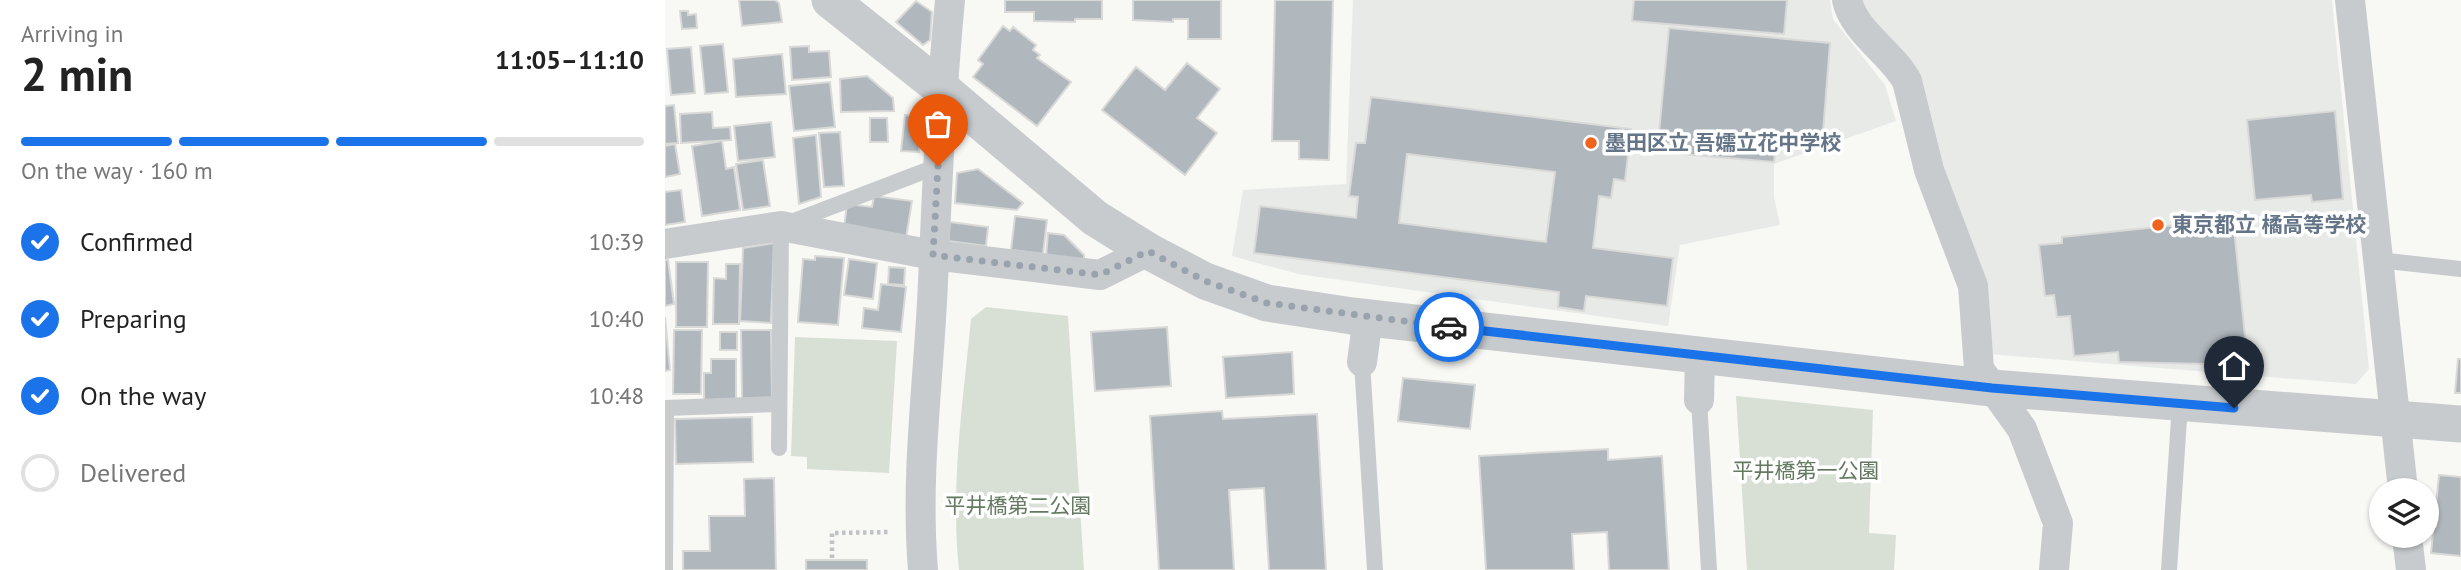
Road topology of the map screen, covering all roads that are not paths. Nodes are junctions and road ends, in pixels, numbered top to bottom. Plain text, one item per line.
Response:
1 (829, 0) edge
2 (950, 0) edge
3 (1847, 0) edge
4 (2350, 0) edge
5 (942, 89) junction
6 (938, 166) junction
7 (781, 226) junction
8 (665, 244) edge
9 (1148, 251) junction
10 (933, 255) junction
11 (2378, 260) junction
12 (2461, 269) edge
13 (1368, 317) junction
14 (1700, 356) junction
15 (1362, 362) joint
16 (1992, 388) junction
17 (1699, 400) joint
18 (779, 404) junction
19 (2180, 404) junction
20 (2395, 419) junction
21 (2461, 424) edge
22 (779, 448) dead end
23 (2402, 478) edge
24 (2408, 548) edge
25 (665, 569) edge
26 (923, 570) edge
27 (1375, 570) edge
28 (1709, 570) edge
29 (2054, 570) edge
30 (2169, 570) edge
31 (2411, 570) edge

1 - 5 street
2 - 5 street
3 - 16 street
4 - 11 street
5 - 6 street
5 - 9 street
6 - 7 lane
6 - 10 street
7 - 8 street
7 - 10 street
7 - 18 lane
9 - 10 street
9 - 13 street
10 - 26 street
11 - 12 lane
11 - 20 street
13 - 14 street
13 - 15 street
14 - 16 street
14 - 17 street
15 - 27 lane
16 - 19 street
16 - 29 street
17 - 28 lane
18 - 22 lane
18 - 25 lane
19 - 20 street
19 - 30 lane
20 - 21 street
20 - 23 street
24 - 31 street

